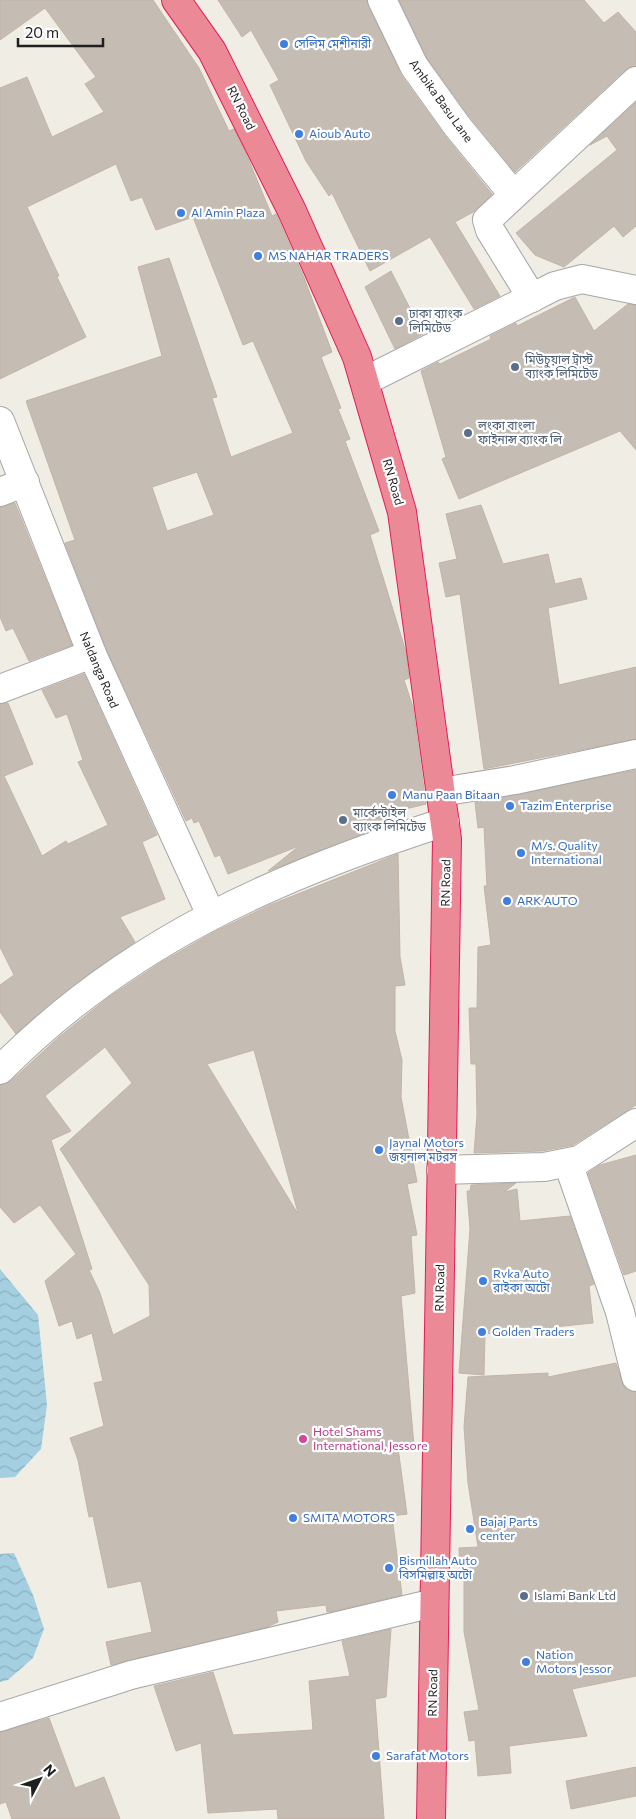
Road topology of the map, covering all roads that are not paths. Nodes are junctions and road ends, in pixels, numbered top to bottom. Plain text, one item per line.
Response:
1 (176, 0) edge
2 (382, 0) edge
3 (636, 82) edge
4 (513, 194) junction
5 (635, 288) edge
6 (532, 298) junction
7 (366, 382) junction
8 (0, 421) edge
9 (25, 482) junction
10 (0, 492) edge
11 (92, 654) junction
12 (0, 689) edge
13 (636, 754) edge
14 (441, 792) junction
15 (445, 822) junction
16 (211, 915) junction
17 (0, 1070) edge
18 (636, 1123) edge
19 (568, 1163) junction
20 (442, 1170) junction
21 (636, 1377) edge
22 (434, 1602) junction
23 (0, 1717) edge
24 (431, 1819) edge

1 - 7 highway, RN Road
2 - 4 street, Ambika Basu Lane
3 - 4 street
4 - 6 street
5 - 6 street
6 - 7 street
7 - 14 highway, RN Road
8 - 9 street, Naldanga Road
9 - 10 street
9 - 11 street, Naldanga Road
11 - 12 street
11 - 16 street, Naldanga Road
13 - 14 street
14 - 15 highway, RN Road
15 - 16 street
15 - 20 highway, RN Road
16 - 17 street
18 - 19 street
19 - 20 street
19 - 21 street
20 - 22 highway, RN Road
22 - 23 street
22 - 24 highway, RN Road

